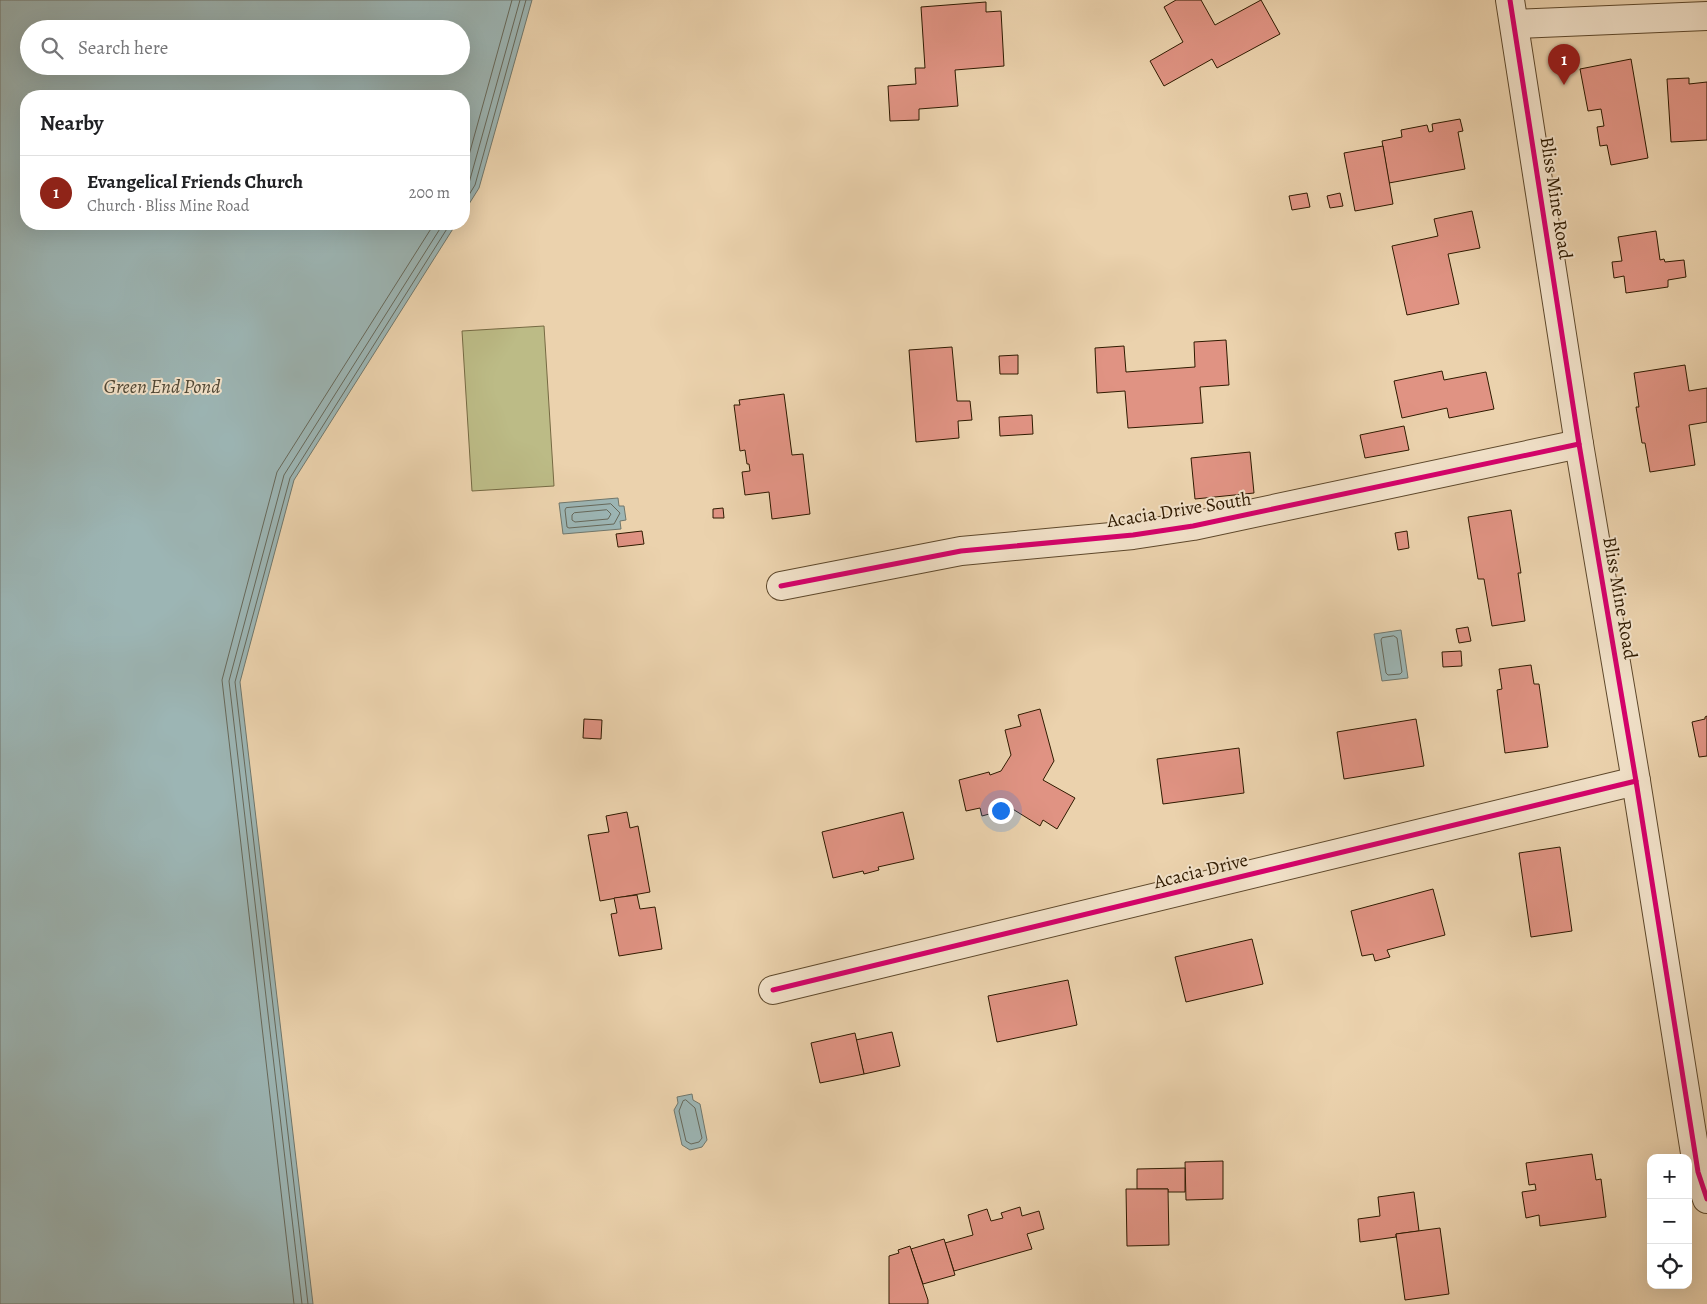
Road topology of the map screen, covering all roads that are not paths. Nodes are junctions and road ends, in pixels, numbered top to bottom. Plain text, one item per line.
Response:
1 (1512, 12) edge
2 (1707, 16) edge
3 (1579, 444) junction
4 (781, 586) dead end
5 (1636, 781) junction
6 (773, 990) dead end
7 (1707, 1200) edge

1 - 2 street
1 - 3 street, Bliss Mine Road
3 - 4 street, Acacia Drive South
3 - 5 street, Bliss Mine Road
5 - 6 street, Acacia Drive
5 - 7 street, Bliss Mine Road

